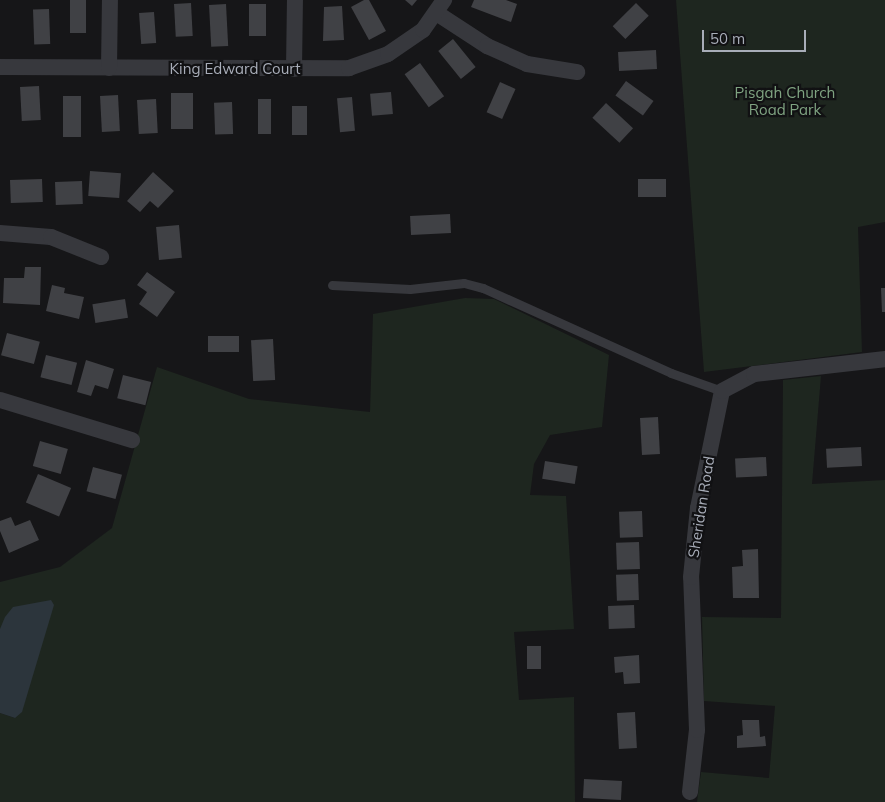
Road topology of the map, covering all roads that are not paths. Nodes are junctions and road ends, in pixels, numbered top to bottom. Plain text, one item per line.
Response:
1 (110, 0) edge
2 (295, 0) edge
3 (441, 7) edge
4 (0, 67) edge
5 (109, 68) junction
6 (294, 69) junction
7 (577, 72) dead end
8 (0, 233) edge
9 (101, 256) dead end
10 (332, 284) dead end
11 (885, 359) edge
12 (722, 391) junction
13 (0, 400) edge
14 (132, 440) dead end
15 (688, 797) edge

1 - 5 street
2 - 6 street
3 - 6 street, King Edward Court
3 - 7 street
4 - 5 street, King Edward Court
5 - 6 street, King Edward Court
8 - 9 street
10 - 12 lane
11 - 12 street
12 - 15 street, Sheridan Road
13 - 14 street

